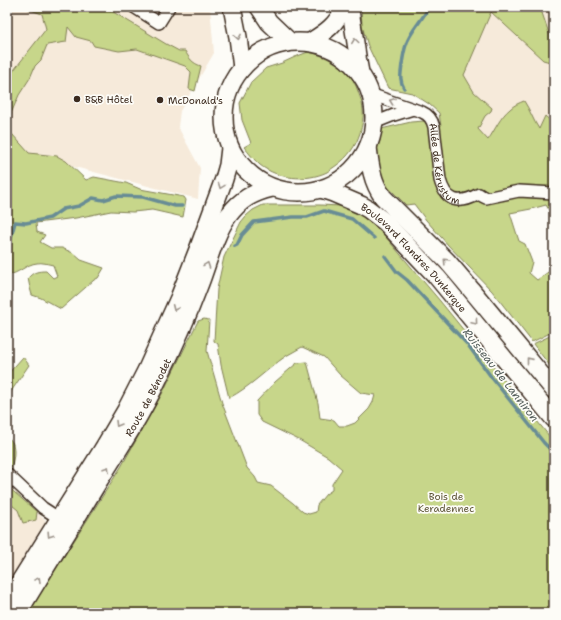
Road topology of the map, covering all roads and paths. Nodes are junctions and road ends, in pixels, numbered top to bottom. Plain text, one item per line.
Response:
1 (134, 7) edge
2 (169, 7) edge
3 (232, 7) edge
4 (259, 7) edge
5 (344, 7) edge
6 (350, 7) edge
7 (290, 42) junction
8 (311, 42) junction
9 (242, 68) junction
10 (361, 75) junction
11 (370, 94) junction
12 (413, 109) junction
13 (374, 123) junction
14 (368, 147) junction
15 (230, 148) junction
16 (272, 188) junction
17 (321, 189) junction
18 (554, 193) edge
19 (554, 390) edge
20 (554, 419) edge
21 (7, 474) edge
22 (60, 519) junction
23 (7, 602) edge
24 (18, 613) edge

1 - 2 street
3 -> 9 main road
4 - 7 main road
5 - 8 street
10 -> 6 street
7 - 8 main road
7 - 9 main road
8 - 10 main road
9 - 15 main road
10 - 11 main road
12 -> 11 street, Allée de Kérustum
11 - 13 main road
12 - 13 street
12 - 18 street, Allée de Kérustum
13 - 14 main road
14 - 17 main road
19 -> 14 main road, Boulevard Flandres Dunkerque
15 - 16 main road
15 -> 22 main road, Route de Bénodet
16 - 17 main road
24 -> 16 main road, Route de Bénodet
17 -> 20 main road, Boulevard Flandres Dunkerque
21 - 22 street
22 -> 23 main road, Route de Bénodet

